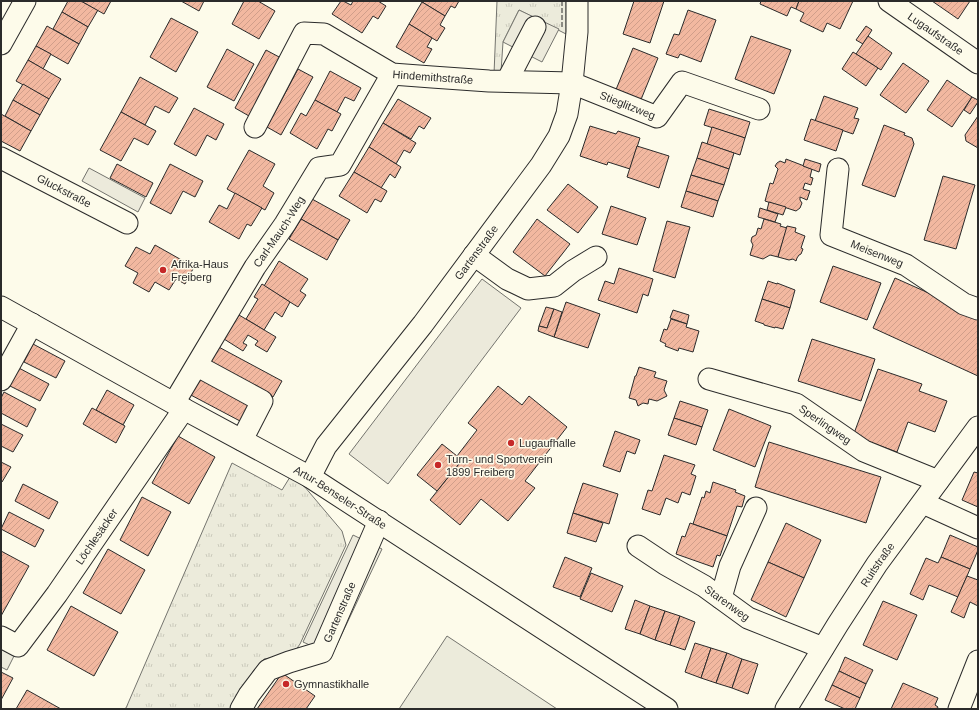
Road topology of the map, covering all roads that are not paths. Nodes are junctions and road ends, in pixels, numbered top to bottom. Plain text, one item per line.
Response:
1 (25, 1) edge
2 (577, 1) edge
3 (892, 2) edge
4 (536, 27) dead end
5 (1, 44) edge
6 (978, 63) edge
7 (392, 74) junction
8 (507, 81) junction
9 (572, 83) junction
10 (759, 109) dead end
11 (255, 127) dead end
12 (1, 158) edge
13 (838, 169) dead end
14 (127, 223) dead end
15 (474, 255) junction
16 (596, 257) dead end
17 (1, 307) edge
18 (978, 309) edge
19 (32, 324) junction
20 (203, 369) dead end
21 (709, 379) dead end
22 (1, 380) edge
23 (179, 406) junction
24 (978, 427) edge
25 (242, 440) junction
26 (310, 477) junction
27 (938, 481) junction
28 (923, 503) junction
29 (756, 508) dead end
30 (379, 521) junction
31 (978, 528) edge
32 (638, 546) dead end
33 (721, 598) junction
34 (1, 637) edge
35 (823, 648) junction
36 (978, 662) edge
37 (241, 709) edge
38 (667, 709) edge
39 (786, 709) edge
40 (959, 709) edge

1 - 5 street
2 - 9 street, Gartenstraße
3 - 6 street, Lugaufstraße
4 - 8 street
7 - 8 street, Hindemithstraße
7 - 11 street, Hindemithstraße
7 - 23 street, Carl-Mauch-Weg
8 - 9 street, Hindemithstraße
9 - 10 street, Stieglitzweg
9 - 15 street, Gartenstraße
12 - 14 street, Gluckstraße
13 - 18 street, Meisenweg
15 - 16 street
15 - 26 street, Gartenstraße
17 - 19 street, Artur-Benseler-Straße
19 - 22 street
19 - 23 street, Artur-Benseler-Straße
20 - 25 street
21 - 27 street, Sperlingweg
23 - 25 street, Artur-Benseler-Straße
23 - 34 street, Löchlesäcker
24 - 27 street, Ruitstraße
25 - 26 street, Artur-Benseler-Straße
26 - 30 street, Artur-Benseler-Straße
27 - 28 street, Ruitstraße
28 - 31 street
28 - 35 street, Ruitstraße
29 - 33 street
30 - 37 street, Gartenstraße
30 - 38 street, Artur-Benseler-Straße
32 - 33 street, Starenweg
33 - 35 street, Starenweg
35 - 39 street, Ruitstraße
36 - 40 street

